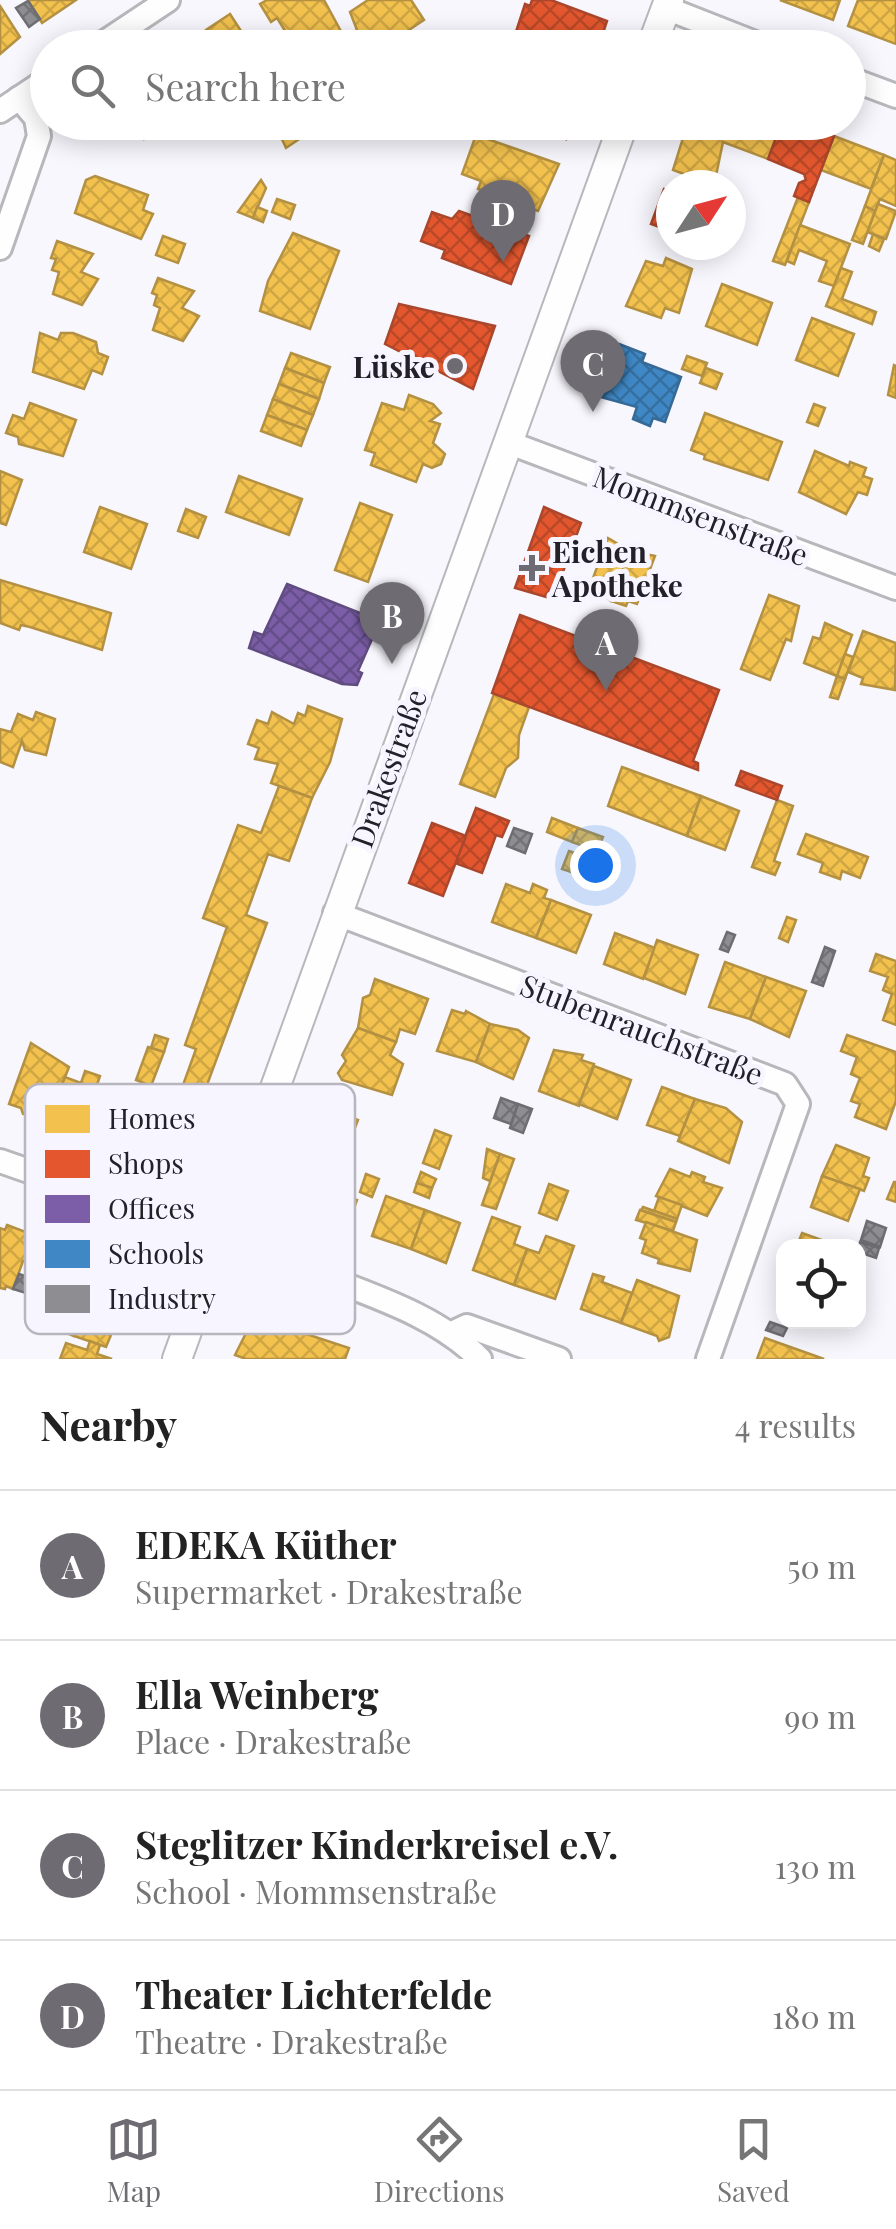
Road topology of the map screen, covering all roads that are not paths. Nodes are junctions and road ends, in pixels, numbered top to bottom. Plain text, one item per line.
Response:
1 (168, 0) edge
2 (667, 4) edge
3 (123, 30) edge
4 (658, 30) edge
5 (727, 30) edge
6 (866, 85) edge
7 (896, 96) edge
8 (39, 140) edge
9 (617, 140) edge
10 (0, 248) edge
11 (507, 442) junction
12 (896, 588) edge
13 (335, 913) junction
14 (274, 1084) edge
15 (0, 1161) edge
16 (25, 1170) edge
17 (355, 1289) edge
18 (186, 1334) edge
19 (450, 1334) junction
20 (177, 1359) edge
21 (480, 1359) edge
22 (559, 1359) edge
23 (708, 1359) edge

1 - 3 street
2 - 4 main road
2 - 5 street
6 - 7 street
8 - 10 street
9 - 11 main road, Drakestraße
11 - 12 street, Mommsenstraße
11 - 13 main road, Drakestraße
13 - 14 main road, Drakestraße
13 - 23 street, Stubenrauchstraße
15 - 16 street
17 - 19 street
18 - 20 main road, Drakestraße
19 - 21 street
19 - 22 street

